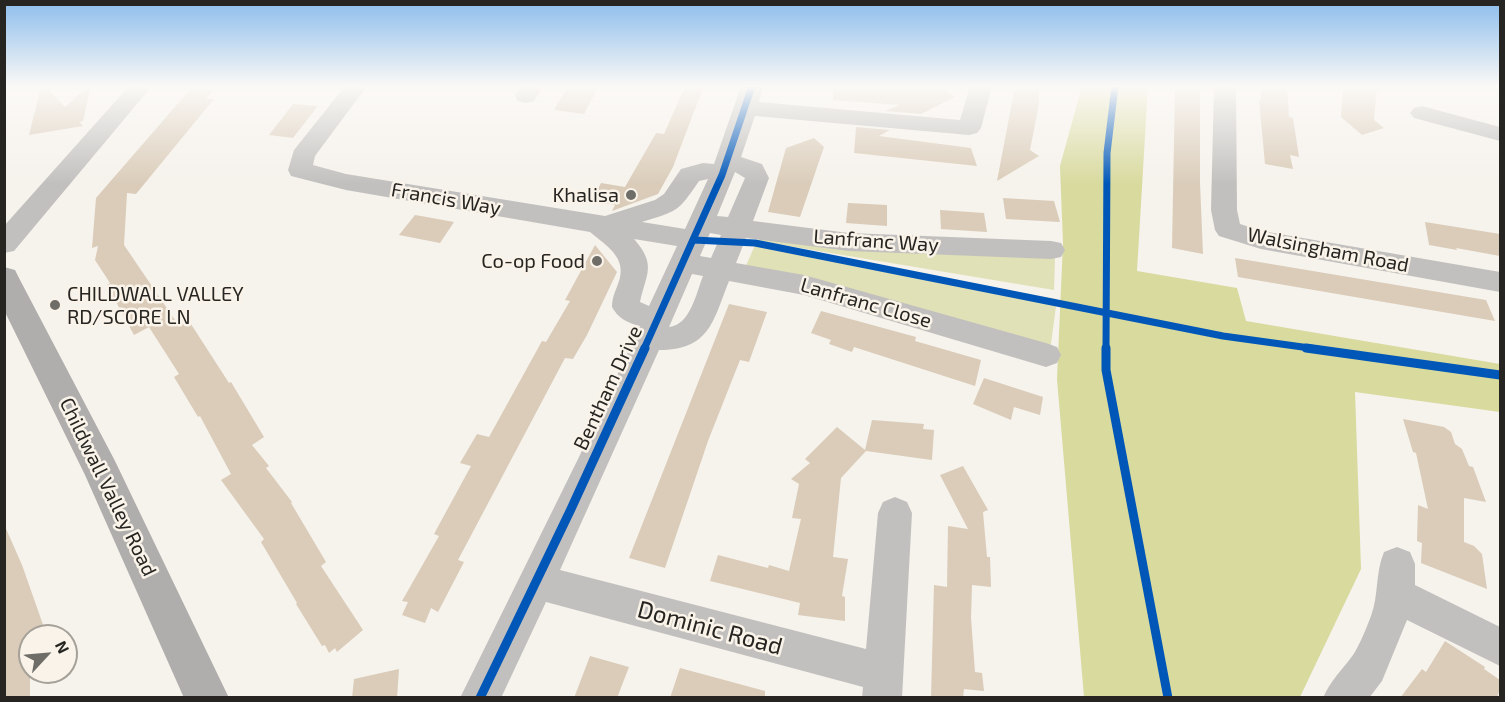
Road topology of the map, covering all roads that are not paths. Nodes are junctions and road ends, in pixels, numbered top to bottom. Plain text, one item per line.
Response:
1 (113, 119) edge
2 (331, 119) edge
3 (742, 119) edge
4 (903, 119) edge
5 (972, 119) edge
6 (1225, 119) edge
7 (1443, 119) edge
8 (1500, 134) edge
9 (725, 167) junction
10 (600, 226) junction
11 (737, 226) junction
12 (693, 242) junction
13 (4, 244) edge
14 (1051, 250) dead end
15 (718, 270) junction
16 (4, 278) edge
17 (1500, 282) edge
18 (654, 328) junction
19 (1046, 355) dead end
20 (895, 513) dead end
21 (537, 582) junction
22 (1500, 647) edge
23 (883, 685) edge
24 (207, 698) edge
25 (480, 698) edge
26 (1343, 698) edge

1 - 13 street
2 - 10 street, Francis Way
3 - 9 street, Bentham Drive
4 - 5 street
6 - 17 street, Walsingham Road
7 - 8 street
9 - 10 street
9 - 11 street
9 - 12 street, Bentham Drive
10 - 12 street, Francis Way
10 - 18 street
11 - 12 street, Lanfranc Way
11 - 14 street, Lanfranc Way
11 - 15 street
12 - 15 street, Lanfranc Close
12 - 18 street, Bentham Drive
15 - 18 street
15 - 19 street, Lanfranc Close
16 - 24 main road, Childwall Valley Road
18 - 21 street, Bentham Drive
20 - 23 street
21 - 23 street, Dominic Road
21 - 25 street, Bentham Drive
22 - 26 street

